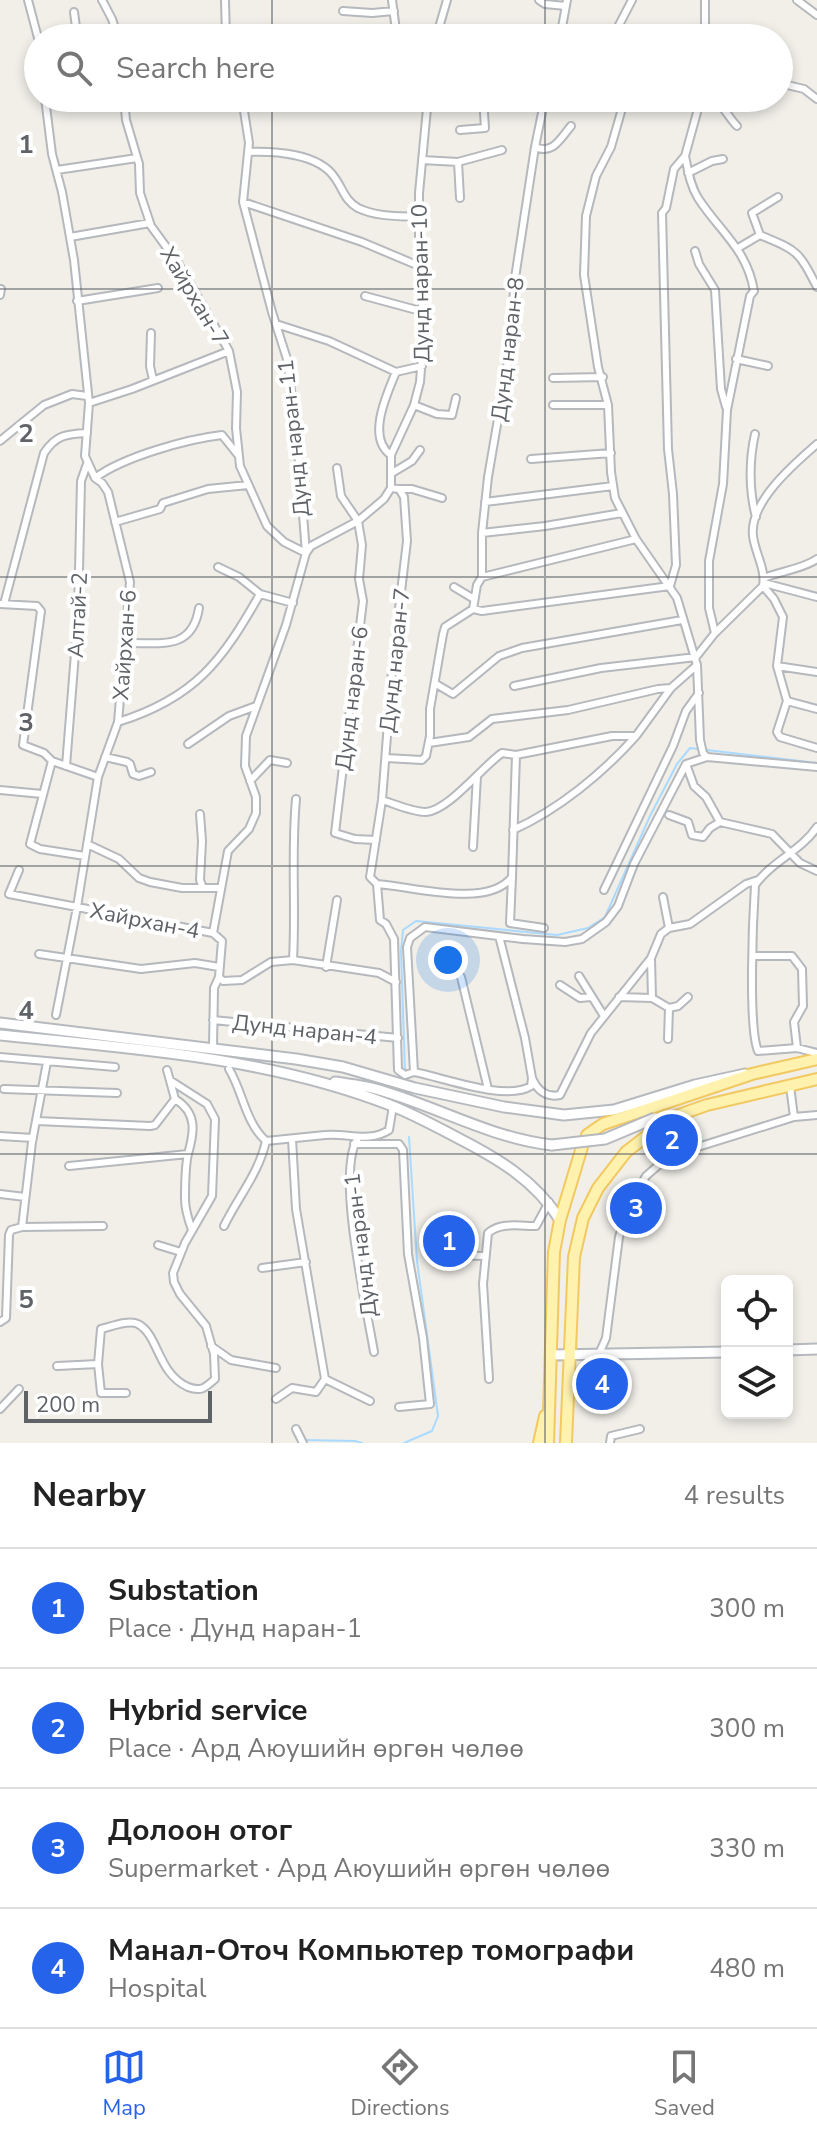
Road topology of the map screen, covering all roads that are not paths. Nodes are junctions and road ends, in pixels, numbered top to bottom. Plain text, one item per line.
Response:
1 (28, 0) edge
2 (102, 0) edge
3 (225, 0) edge
4 (392, 0) edge
5 (447, 0) edge
6 (539, 0) edge
7 (632, 0) edge
8 (705, 0) edge
9 (797, 0) edge
10 (566, 3) edge
11 (343, 11) dead end
12 (394, 11) junction
13 (74, 12) dead end
14 (817, 15) edge
15 (34, 24) edge
16 (76, 24) edge
17 (114, 24) edge
18 (226, 24) edge
19 (395, 24) edge
20 (440, 24) edge
21 (562, 24) edge
22 (620, 24) edge
23 (705, 24) edge
24 (793, 86) edge
25 (817, 99) edge
26 (47, 112) edge
27 (125, 112) edge
28 (244, 112) edge
29 (427, 112) edge
30 (484, 112) edge
31 (542, 112) edge
32 (623, 112) edge
33 (697, 112) edge
34 (724, 112) edge
35 (571, 126) dead end
36 (737, 126) dead end
37 (460, 130) dead end
38 (535, 147) junction
39 (502, 150) dead end
40 (248, 152) junction
41 (685, 156) junction
42 (137, 158) junction
43 (723, 159) dead end
44 (422, 160) junction
45 (458, 162) junction
46 (57, 170) junction
47 (688, 173) junction
48 (778, 197) dead end
49 (460, 198) dead end
50 (243, 202) junction
51 (420, 217) junction
52 (150, 223) junction
53 (760, 235) junction
54 (70, 237) junction
55 (176, 245) dead end
56 (738, 248) junction
57 (695, 251) dead end
58 (172, 255) junction
59 (419, 266) junction
60 (817, 287) edge
61 (158, 288) dead end
62 (1, 289) edge
63 (0, 295) edge
64 (365, 296) dead end
65 (77, 301) junction
66 (424, 312) junction
67 (276, 324) junction
68 (151, 333) dead end
69 (229, 351) junction
70 (736, 359) junction
71 (422, 366) junction
72 (768, 366) dead end
73 (396, 372) junction
74 (603, 377) junction
75 (553, 378) dead end
76 (153, 380) junction
77 (456, 398) dead end
78 (88, 400) junction
79 (414, 405) junction
80 (553, 405) dead end
81 (608, 405) junction
82 (727, 410) junction
83 (87, 433) junction
84 (755, 434) dead end
85 (0, 441) edge
86 (817, 444) edge
87 (420, 450) dead end
88 (611, 453) junction
89 (238, 455) junction
90 (391, 455) junction
91 (531, 459) dead end
92 (87, 464) junction
93 (337, 468) dead end
94 (392, 473) junction
95 (95, 478) junction
96 (248, 485) junction
97 (613, 486) junction
98 (395, 488) junction
99 (442, 498) dead end
100 (485, 502) junction
101 (622, 513) junction
102 (756, 517) junction
103 (358, 521) junction
104 (115, 522) junction
105 (482, 533) junction
106 (636, 539) junction
107 (306, 553) junction
108 (817, 559) edge
109 (218, 567) dead end
110 (482, 577) junction
111 (764, 583) junction
112 (670, 586) junction
113 (454, 587) dead end
114 (260, 594) junction
115 (817, 597) edge
116 (474, 599) junction
117 (293, 603) junction
118 (2, 604) edge
119 (199, 608) dead end
120 (473, 609) junction
121 (682, 620) junction
122 (715, 633) junction
123 (126, 643) junction
124 (696, 661) junction
125 (777, 666) junction
126 (817, 672) edge
127 (436, 684) junction
128 (514, 686) dead end
129 (671, 688) junction
130 (699, 693) junction
131 (787, 701) junction
132 (256, 706) junction
133 (817, 709) edge
134 (118, 722) junction
135 (636, 736) junction
136 (429, 743) junction
137 (188, 744) dead end
138 (817, 748) edge
139 (516, 755) junction
140 (705, 755) junction
141 (105, 757) junction
142 (386, 758) junction
143 (52, 761) junction
144 (287, 763) dead end
145 (686, 764) junction
146 (66, 766) junction
147 (817, 767) edge
148 (151, 772) dead end
149 (477, 776) junction
150 (98, 777) junction
151 (250, 781) junction
152 (0, 790) edge
153 (42, 794) junction
154 (296, 799) dead end
155 (382, 800) junction
156 (200, 814) dead end
157 (669, 815) dead end
158 (720, 822) junction
159 (817, 827) edge
160 (513, 830) junction
161 (376, 840) junction
162 (87, 844) junction
163 (473, 847) dead end
164 (791, 853) junction
165 (85, 856) junction
166 (19, 870) dead end
167 (817, 871) edge
168 (512, 877) junction
169 (758, 880) junction
170 (377, 884) junction
171 (203, 888) junction
172 (220, 888) junction
173 (604, 890) dead end
174 (9, 894) junction
175 (663, 897) dead end
176 (0, 898) edge
177 (337, 900) dead end
178 (77, 907) junction
179 (544, 928) dead end
180 (669, 928) junction
181 (213, 933) junction
182 (499, 936) junction
183 (39, 954) dead end
184 (754, 956) junction
185 (67, 958) junction
186 (651, 958) junction
187 (293, 960) junction
188 (219, 967) junction
189 (326, 967) junction
190 (579, 976) dead end
191 (219, 977) junction
192 (461, 977) dead end
193 (396, 982) junction
194 (560, 985) dead end
195 (591, 997) junction
196 (619, 997) junction
197 (688, 997) dead end
198 (652, 998) junction
199 (669, 1008) junction
200 (56, 1015) dead end
201 (604, 1016) junction
202 (213, 1020) junction
203 (0, 1023) edge
204 (0, 1035) edge
205 (398, 1038) junction
206 (668, 1039) dead end
207 (213, 1048) junction
208 (797, 1048) junction
209 (817, 1053) edge
210 (0, 1057) edge
211 (817, 1059) edge
212 (47, 1062) junction
213 (227, 1066) junction
214 (115, 1067) dead end
215 (167, 1070) dead end
216 (414, 1072) junction
217 (752, 1074) junction
218 (532, 1078) junction
219 (817, 1079) edge
220 (171, 1081) junction
221 (790, 1085) junction
222 (4, 1089) dead end
223 (40, 1089) junction
224 (488, 1089) junction
225 (117, 1093) dead end
226 (175, 1099) junction
227 (707, 1105) junction
228 (393, 1106) junction
229 (817, 1115) edge
230 (794, 1117) junction
231 (37, 1121) junction
232 (587, 1135) dead end
233 (0, 1136) edge
234 (33, 1138) junction
235 (292, 1139) junction
236 (266, 1141) junction
237 (356, 1141) junction
238 (582, 1147) dead end
239 (188, 1154) junction
240 (69, 1166) dead end
241 (0, 1194) edge
242 (25, 1197) junction
243 (549, 1202) junction
244 (560, 1220) junction
245 (103, 1226) dead end
246 (224, 1226) dead end
247 (22, 1227) junction
248 (192, 1230) junction
249 (158, 1245) dead end
250 (181, 1252) junction
251 (452, 1255) dead end
252 (484, 1256) junction
253 (4, 1261) edge
254 (306, 1262) junction
255 (262, 1268) dead end
256 (0, 1322) edge
257 (211, 1346) junction
258 (817, 1349) edge
259 (793, 1350) edge
260 (374, 1352) dead end
261 (721, 1352) edge
262 (569, 1354) junction
263 (599, 1354) junction
264 (551, 1355) junction
265 (98, 1364) junction
266 (57, 1366) dead end
267 (276, 1368) dead end
268 (325, 1379) junction
269 (489, 1379) dead end
270 (19, 1389) dead end
271 (126, 1393) dead end
272 (276, 1399) dead end
273 (370, 1401) dead end
274 (550, 1403) junction
275 (399, 1407) dead end
276 (0, 1409) edge
277 (640, 1429) dead end
278 (297, 1431) dead end
279 (302, 1443) edge
280 (539, 1443) edge
281 (548, 1443) edge
282 (566, 1443) edge
283 (610, 1443) edge

1 - 15 street
2 - 17 street
3 - 18 street
4 - 12 street
5 - 20 street
6 - 10 street
7 - 22 street
8 - 23 street
9 - 14 street
10 - 21 street
11 - 12 street
12 - 19 street
13 - 16 street
24 - 25 street
26 - 46 street, Алтай-2
27 - 42 street, Хайрхан-7
28 - 40 street
29 - 44 street, Дунд наран-10
30 - 37 street
31 - 38 street, Дунд наран-8
32 - 74 street
33 - 41 street
34 - 36 street
35 - 38 street
38 - 100 street, Дунд наран-8
39 - 45 street
40 - 50 street
40 - 51 street
41 - 47 street
41 - 112 street
42 - 46 street
42 - 52 street, Хайрхан-7
43 - 47 street
44 - 45 street
44 - 51 street, Дунд наран-10
45 - 49 street, Дунд наран-10
46 - 54 street, Алтай-2
47 - 56 street
48 - 53 street
50 - 59 street
50 - 67 street, Дунд наран-11
51 - 59 street, Дунд наран-10
52 - 54 street
52 - 58 street, Хайрхан-7
53 - 56 street
53 - 60 street
54 - 65 street, Алтай-2
55 - 58 street
56 - 70 street
57 - 82 street
58 - 69 street, Хайрхан-7
59 - 66 street, Дунд наран-10
61 - 65 street
62 - 63 street
64 - 66 street
65 - 78 street, Алтай-2
66 - 71 street, Дунд наран-10
67 - 73 street, Дунд наран-11
67 - 107 street, Дунд наран-11
68 - 76 street
69 - 76 street
69 - 89 street, Хайрхан-7
70 - 72 street
70 - 82 street
71 - 73 street
71 - 79 street, Дунд наран-10
73 - 90 street
74 - 75 street
74 - 81 street
76 - 78 street
77 - 79 street
78 - 83 street, Алтай-2
78 - 85 street
79 - 90 street, Дунд наран-10
80 - 81 street
81 - 88 street
82 - 122 street
83 - 92 street, Алтай-2
83 - 118 street
84 - 102 street
86 - 102 street
87 - 94 street
88 - 91 street
88 - 97 street
89 - 95 street
89 - 96 street, Хайрхан-7
90 - 94 street, Дунд наран-7
92 - 95 street, Хайрхан-6
92 - 146 street, Алтай-2
93 - 103 street, Дунд наран-11
94 - 98 street, Дунд наран-7
95 - 104 street, Хайрхан-6
96 - 104 street
96 - 107 street, Хайрхан-7
97 - 100 street
97 - 101 street
98 - 99 street
98 - 103 street
98 - 142 street, Дунд наран-7
100 - 105 street, Дунд наран-8
101 - 105 street
101 - 106 street
102 - 111 street
103 - 107 street
103 - 161 street, Дунд наран-6
104 - 123 street, Хайрхан-6
105 - 110 street, Дунд наран-8
106 - 110 street
106 - 112 street
107 - 117 street
108 - 111 street
109 - 114 street
110 - 116 street, Дунд наран-8
111 - 115 street
111 - 122 street
111 - 125 street
112 - 120 street
112 - 121 street
113 - 116 street
114 - 117 street
114 - 134 street
116 - 120 street, Дунд наран-8
117 - 132 street
118 - 143 street
119 - 123 street
120 - 127 street
121 - 124 street
121 - 127 street
122 - 124 street
123 - 134 street, Хайрхан-6
124 - 128 street
124 - 129 street
124 - 130 street
125 - 126 street
125 - 131 street
127 - 136 street
129 - 135 street
129 - 136 street
130 - 140 street
130 - 173 street
131 - 133 street
131 - 138 street
132 - 137 street
132 - 151 street
134 - 141 street, Хайрхан-6
135 - 139 street
135 - 160 street
136 - 142 street
139 - 149 street
139 - 160 street
140 - 145 street
140 - 147 street
141 - 148 street
141 - 150 street, Хайрхан-6
142 - 155 street, Дунд наран-7
143 - 146 street
143 - 153 street
144 - 151 street
145 - 158 street
145 - 182 street
146 - 150 street
149 - 155 street
149 - 163 street
150 - 162 street, Хайрхан-4
151 - 172 street
152 - 153 street
153 - 165 street
154 - 187 street
155 - 161 street, Дунд наран-7
156 - 171 street
157 - 158 street
158 - 164 street
159 - 164 street
160 - 168 street
161 - 170 street, Дунд наран-7
162 - 165 street, Хайрхан-4
162 - 171 street
164 - 167 street
164 - 169 street
165 - 178 street, Хайрхан-4
166 - 174 street
168 - 170 street
168 - 179 street
169 - 180 street
169 - 184 street
170 - 193 street
171 - 172 street
172 - 181 street
174 - 176 street
174 - 178 street, Хайрхан-4
175 - 180 street
177 - 189 street
178 - 181 street, Хайрхан-4
178 - 185 street, Хайрхан-4
180 - 186 street
181 - 188 street, Хайрхан-4
182 - 216 street
182 - 218 street
183 - 185 street, Хайрхан-4
184 - 208 street
184 - 208 street
185 - 188 street, Хайрхан-4
185 - 200 street, Хайрхан-4
186 - 196 street
186 - 198 street
187 - 189 street
187 - 191 street
188 - 191 street
189 - 193 street
190 - 195 street
191 - 202 street
192 - 224 street
193 - 205 street
194 - 195 street
195 - 201 street
196 - 198 street
196 - 201 street
197 - 199 street
198 - 199 street
199 - 206 street
201 - 218 street
202 - 205 street, Дунд наран-4
202 - 207 street
203 - 207 main road
204 - 213 main road
205 - 216 street
207 - 217 main road
208 - 209 street
210 - 212 street
211 - 217 main road
212 - 214 street
212 - 223 street
213 - 227 main road, bridge
213 - 228 main road
213 - 236 street
215 - 220 street
216 - 224 street
217 - 232 main road
218 - 224 street
219 - 221 main road
220 - 226 street
220 - 248 street
221 - 227 main road
221 - 230 street
222 - 223 street
223 - 225 street
223 - 231 street
226 - 231 street
226 - 239 street
227 - 262 main road
228 - 237 street
228 - 243 main road
229 - 230 street
230 - 263 street
231 - 234 street
233 - 234 street
234 - 242 street
235 - 236 street
235 - 237 street
235 - 254 street
236 - 246 street
237 - 260 street, Дунд наран-1
237 - 275 street, Дунд наран-1
238 - 244 main road
239 - 240 street
239 - 248 street
241 - 242 street
242 - 247 street
243 - 244 main road
243 - 252 street
244 - 264 main road
245 - 247 street
247 - 253 street
248 - 250 street
249 - 250 street
250 - 257 street
251 - 252 street
252 - 269 street
253 - 256 street
254 - 255 street
254 - 268 street
257 - 265 street
257 - 267 street
258 - 259 main road
261 - 263 main road
262 - 263 main road
262 - 264 main road
262 - 282 main road
264 - 274 main road
265 - 266 street
265 - 271 street
268 - 272 street
268 - 273 street
270 - 276 street
274 - 280 main road
274 - 281 main road
277 - 283 street
278 - 279 street

